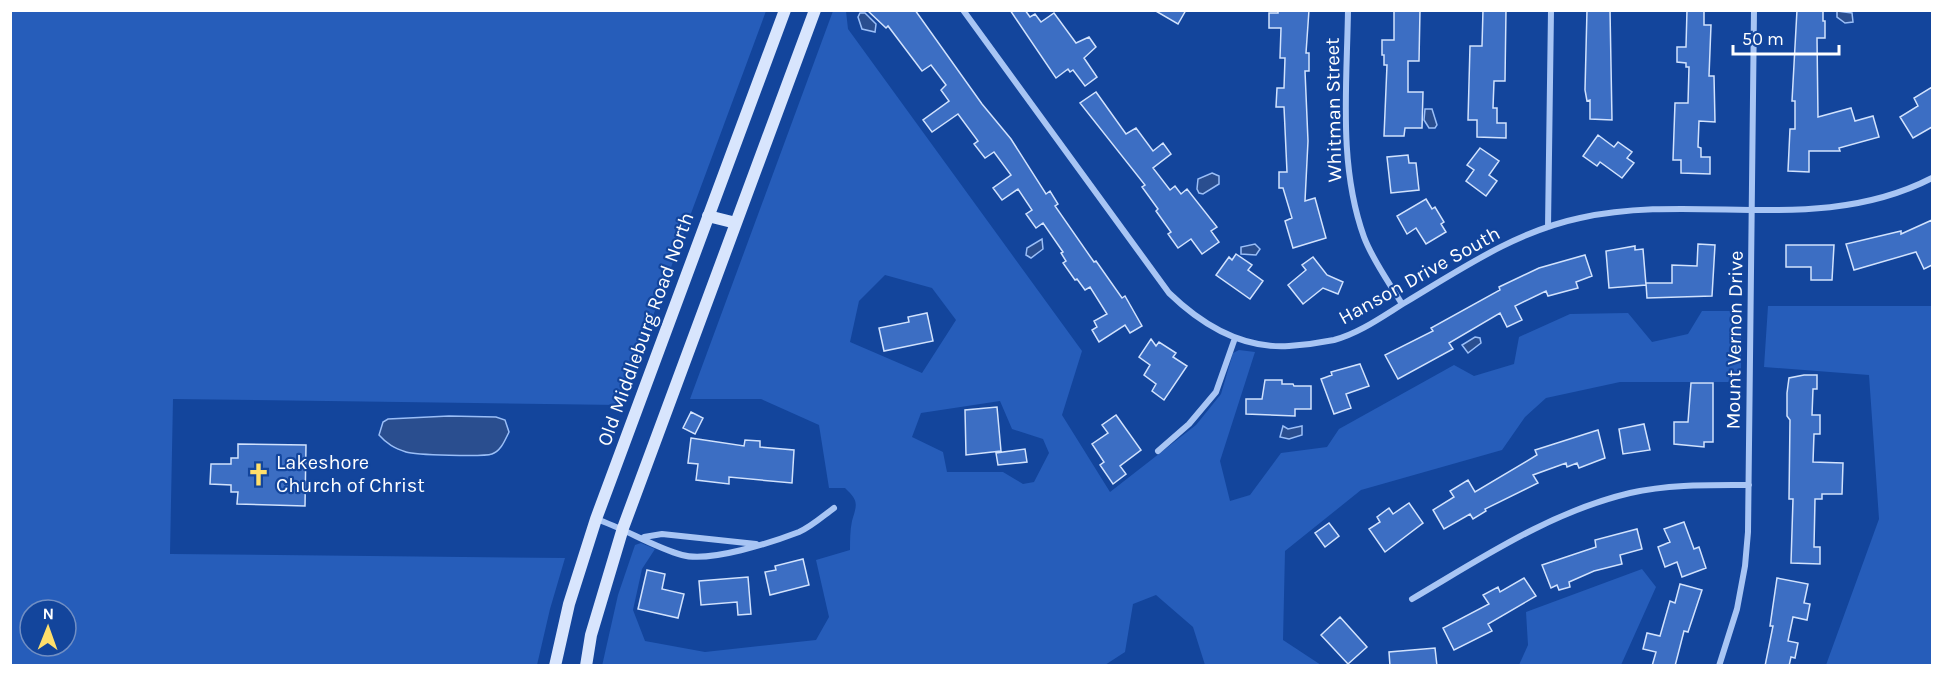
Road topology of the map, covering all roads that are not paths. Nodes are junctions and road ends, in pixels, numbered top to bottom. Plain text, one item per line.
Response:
1 (784, 10) edge
2 (815, 10) edge
3 (963, 10) edge
4 (1348, 10) edge
5 (1551, 10) edge
6 (1754, 10) edge
7 (1932, 178) edge
8 (1752, 211) junction
9 (708, 216) junction
10 (736, 223) junction
11 (1548, 227) junction
12 (1402, 304) junction
13 (1235, 338) junction
14 (1158, 451) dead end
15 (1749, 485) junction
16 (834, 508) dead end
17 (596, 519) junction
18 (624, 528) junction
19 (643, 537) junction
20 (759, 544) junction
21 (1412, 599) dead end
22 (555, 666) edge
23 (586, 666) edge
24 (1719, 666) edge

1 - 9 main road, Old Middleburg Road North
2 - 10 main road
3 - 13 street, Hanson Drive South
4 - 12 street, Whitman Street
5 - 11 street
6 - 8 street, Mount Vernon Drive
7 - 8 street, Hanson Drive South
8 - 11 street, Hanson Drive South
8 - 15 street, Mount Vernon Drive
9 - 10 main road
9 - 17 main road, Old Middleburg Road North
10 - 18 main road
11 - 12 street, Hanson Drive South
12 - 13 street, Hanson Drive South
13 - 14 street
15 - 21 street
15 - 24 street, Mount Vernon Drive
16 - 20 street
17 - 18 street
17 - 22 main road, Old Middleburg Road North
18 - 19 street
18 - 23 main road
19 - 20 street
19 - 20 street

